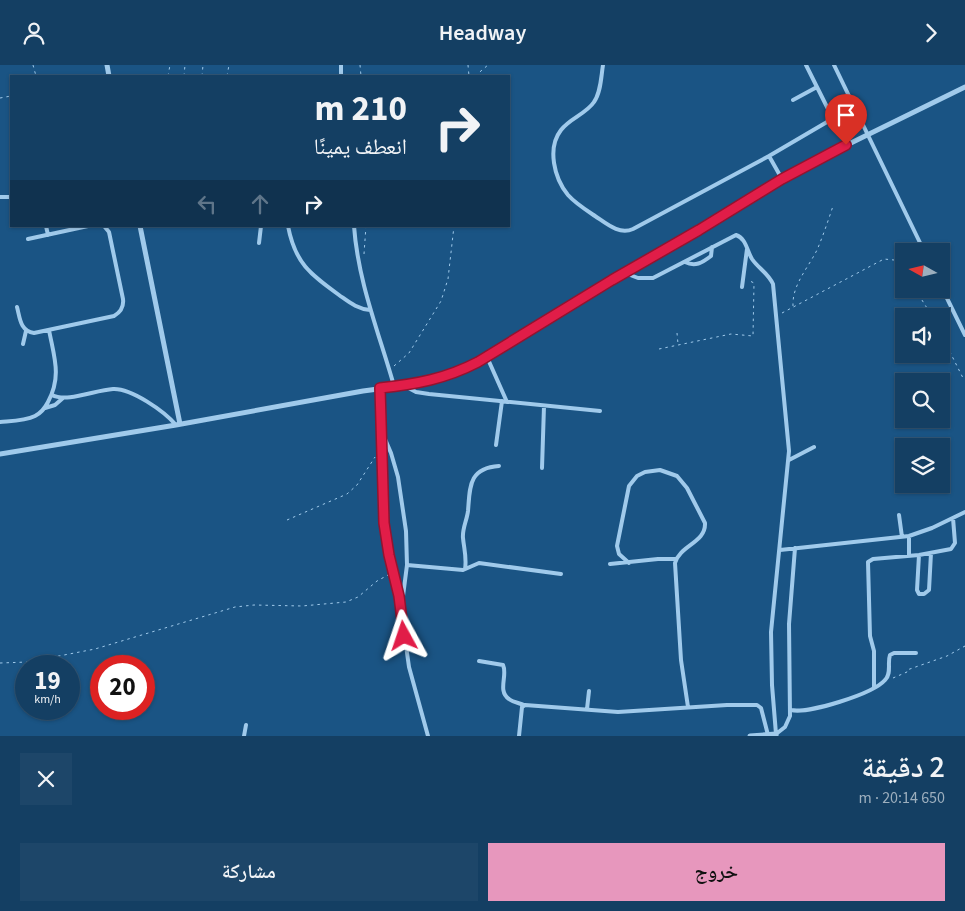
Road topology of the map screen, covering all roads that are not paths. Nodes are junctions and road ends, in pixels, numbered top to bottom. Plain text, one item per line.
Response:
1 (603, 65) edge
2 (806, 65) edge
3 (834, 65) edge
4 (817, 87) junction
5 (965, 87) edge
6 (793, 100) dead end
7 (868, 135) junction
8 (769, 156) junction
9 (782, 179) junction
10 (46, 227) edge
11 (84, 227) edge
12 (105, 227) edge
13 (140, 227) edge
14 (262, 227) edge
15 (288, 227) edge
16 (354, 227) edge
17 (48, 235) junction
18 (28, 239) dead end
19 (259, 243) dead end
20 (920, 243) edge
21 (712, 247) junction
22 (747, 249) junction
23 (685, 262) junction
24 (625, 273) junction
25 (742, 287) dead end
26 (947, 298) edge
27 (17, 307) dead end
28 (370, 311) junction
29 (49, 330) junction
30 (26, 331) junction
31 (965, 335) edge
32 (23, 344) dead end
33 (487, 357) junction
34 (403, 385) junction
35 (394, 386) junction
36 (380, 388) junction
37 (52, 395) junction
38 (64, 398) junction
39 (504, 402) junction
40 (544, 406) junction
41 (45, 408) junction
42 (600, 411) dead end
43 (0, 422) edge
44 (178, 424) junction
45 (381, 429) junction
46 (496, 445) dead end
47 (814, 447) dead end
48 (0, 454) edge
49 (788, 460) junction
50 (498, 466) dead end
51 (542, 468) dead end
52 (965, 512) edge
53 (899, 515) dead end
54 (953, 518) junction
55 (909, 535) junction
56 (902, 537) junction
57 (794, 548) junction
58 (780, 550) junction
59 (932, 553) junction
60 (919, 555) junction
61 (909, 556) junction
62 (676, 559) junction
63 (628, 563) junction
64 (610, 564) dead end
65 (407, 565) junction
66 (465, 569) junction
67 (561, 574) dead end
68 (401, 609) junction
69 (916, 653) dead end
70 (479, 661) dead end
71 (874, 687) junction
72 (589, 691) dead end
73 (524, 705) junction
74 (688, 707) junction
75 (587, 709) junction
76 (791, 710) junction
77 (246, 725) dead end
78 (768, 735) edge
79 (776, 735) edge
80 (244, 736) edge
81 (428, 736) edge
82 (519, 736) edge
83 (750, 736) edge

1 - 8 lane
2 - 4 lane
3 - 7 lane
4 - 6 lane
4 - 8 lane
5 - 7 street
7 - 9 street
7 - 20 lane
8 - 9 lane
9 - 24 street
10 - 17 lane
11 - 17 lane
12 - 29 lane
13 - 44 street
14 - 19 lane
15 - 28 lane
16 - 28 lane
17 - 18 lane
21 - 22 lane
21 - 23 lane
21 - 23 lane
22 - 25 lane
22 - 49 lane
23 - 24 lane
24 - 33 street
26 - 31 lane
27 - 30 lane
28 - 35 lane
29 - 30 lane
29 - 37 lane
30 - 32 lane
33 - 34 street
33 - 39 lane
34 - 35 street
34 - 39 lane
35 - 36 street
36 - 44 street
36 - 45 lane
37 - 38 lane
37 - 41 lane
38 - 41 lane
38 - 44 lane
39 - 40 lane
39 - 46 lane
40 - 42 lane
40 - 51 lane
41 - 43 lane
44 - 48 street
45 - 65 lane
45 - 68 lane
47 - 49 lane
49 - 58 lane
50 - 66 lane
52 - 54 lane
53 - 56 lane
54 - 55 lane
54 - 59 lane
55 - 56 lane
55 - 61 lane
56 - 57 lane
57 - 58 lane
57 - 76 lane
58 - 79 lane
59 - 60 lane
59 - 60 lane
60 - 61 lane
61 - 71 lane
62 - 63 lane
62 - 63 lane
62 - 74 lane
63 - 64 lane
65 - 66 lane
65 - 68 lane
66 - 67 lane
68 - 81 lane
69 - 71 lane
70 - 73 lane
71 - 76 lane
72 - 75 lane
73 - 75 lane
73 - 82 lane
74 - 75 lane
74 - 78 lane
76 - 79 lane
77 - 80 lane
78 - 79 street
78 - 83 street

